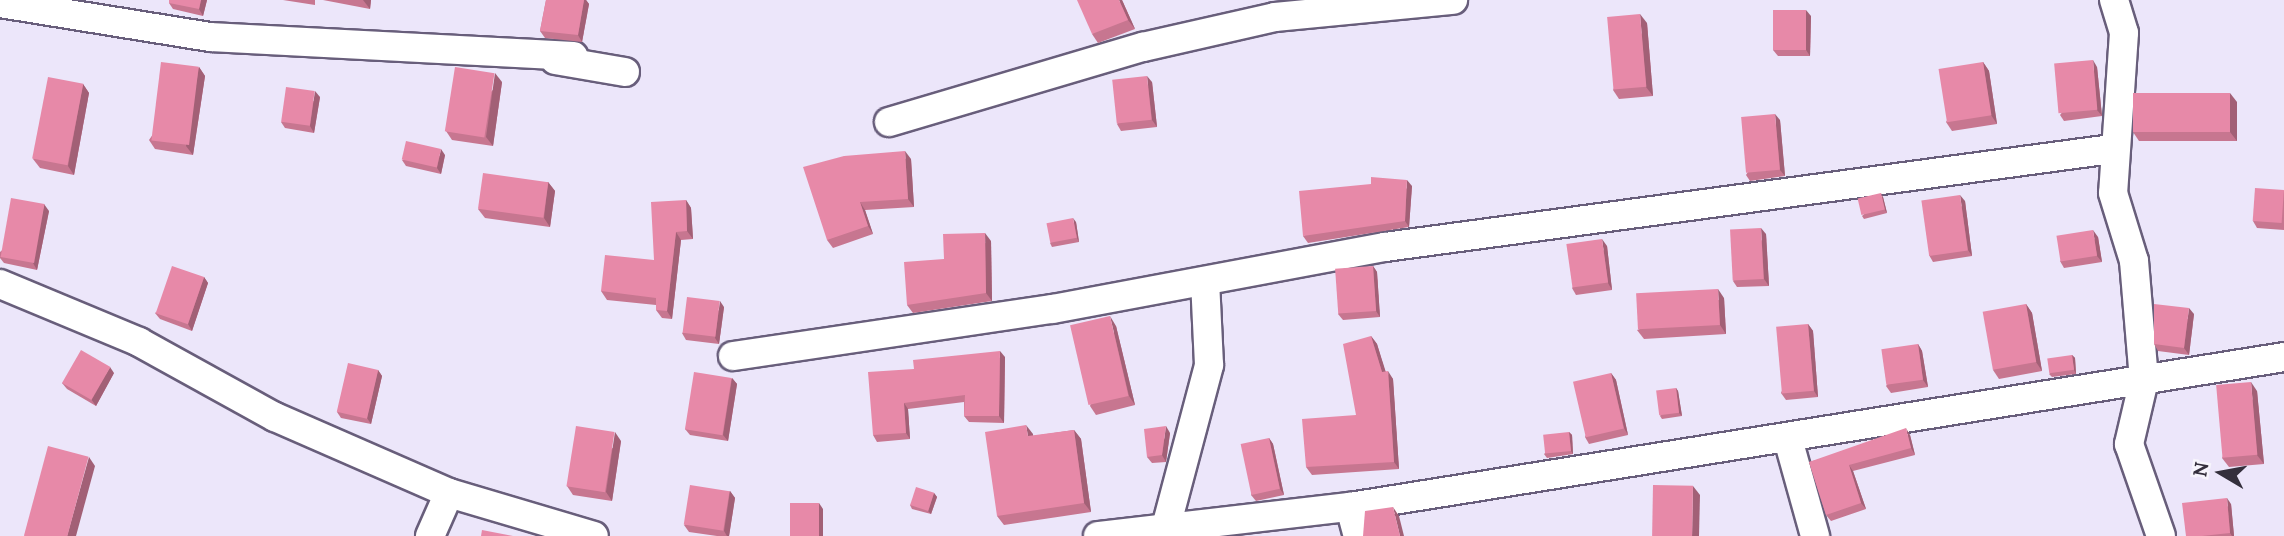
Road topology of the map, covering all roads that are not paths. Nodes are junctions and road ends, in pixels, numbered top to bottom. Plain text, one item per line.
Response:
1 (1453, 0) edge
2 (2114, 0) edge
3 (0, 3) edge
4 (521, 54) junction
5 (574, 56) dead end
6 (625, 72) dead end
7 (889, 122) dead end
8 (2112, 149) junction
9 (1205, 281) junction
10 (0, 284) edge
11 (733, 356) dead end
12 (2284, 357) edge
13 (2144, 380) junction
14 (1788, 439) junction
15 (449, 493) junction
16 (1350, 507) junction
17 (1166, 527) junction
18 (430, 536) edge
19 (594, 536) edge
20 (1102, 536) edge
21 (1358, 536) edge
22 (1815, 536) edge
23 (2161, 536) edge

1 - 7 street
2 - 8 street
3 - 4 street
4 - 5 street
4 - 6 street
8 - 9 street
8 - 13 street
9 - 11 street
9 - 17 street
10 - 15 street
12 - 13 street
13 - 14 street
13 - 23 street
14 - 16 street
14 - 22 street
15 - 18 street
15 - 19 street
16 - 17 street
16 - 21 street
17 - 20 street

